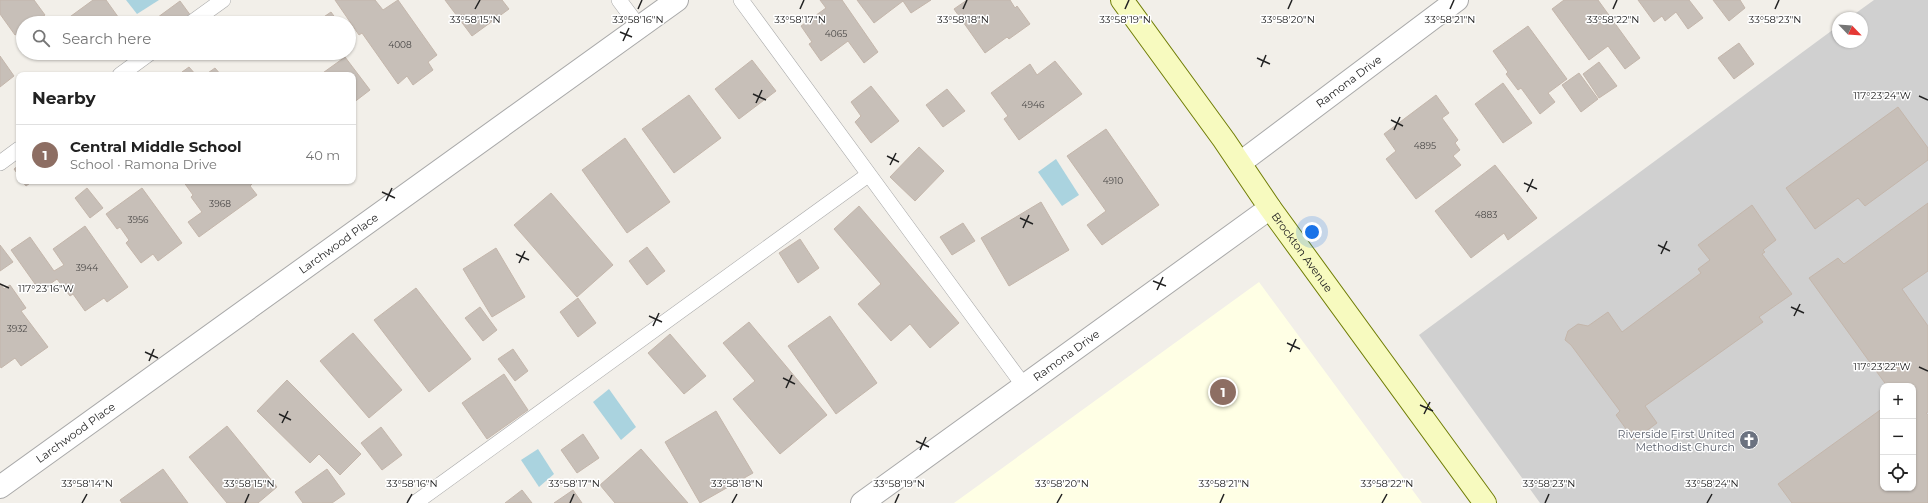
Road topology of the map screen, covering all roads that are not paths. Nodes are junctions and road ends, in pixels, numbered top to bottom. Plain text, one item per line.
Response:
1 (223, 0) edge
2 (619, 0) edge
3 (677, 0) edge
4 (741, 0) edge
5 (1122, 0) edge
6 (1457, 0) edge
7 (201, 16) edge
8 (639, 27) junction
9 (140, 60) edge
10 (124, 72) edge
11 (16, 151) edge
12 (0, 163) edge
13 (1240, 164) junction
14 (868, 175) junction
15 (1270, 208) junction
16 (1024, 386) junction
17 (0, 487) edge
18 (414, 503) edge
19 (862, 503) edge
20 (1485, 503) edge

1 - 7 lane
2 - 8 lane
3 - 8 street, Larchwood Place
4 - 14 lane
5 - 13 main road, Brockton Avenue
6 - 13 street, Ramona Drive
8 - 17 street, Larchwood Place
9 - 10 lane
11 - 12 lane
13 - 15 main road, Brockton Avenue
14 - 16 lane
14 - 18 lane
15 - 16 street, Ramona Drive
15 - 20 main road, Brockton Avenue
16 - 19 street, Ramona Drive

